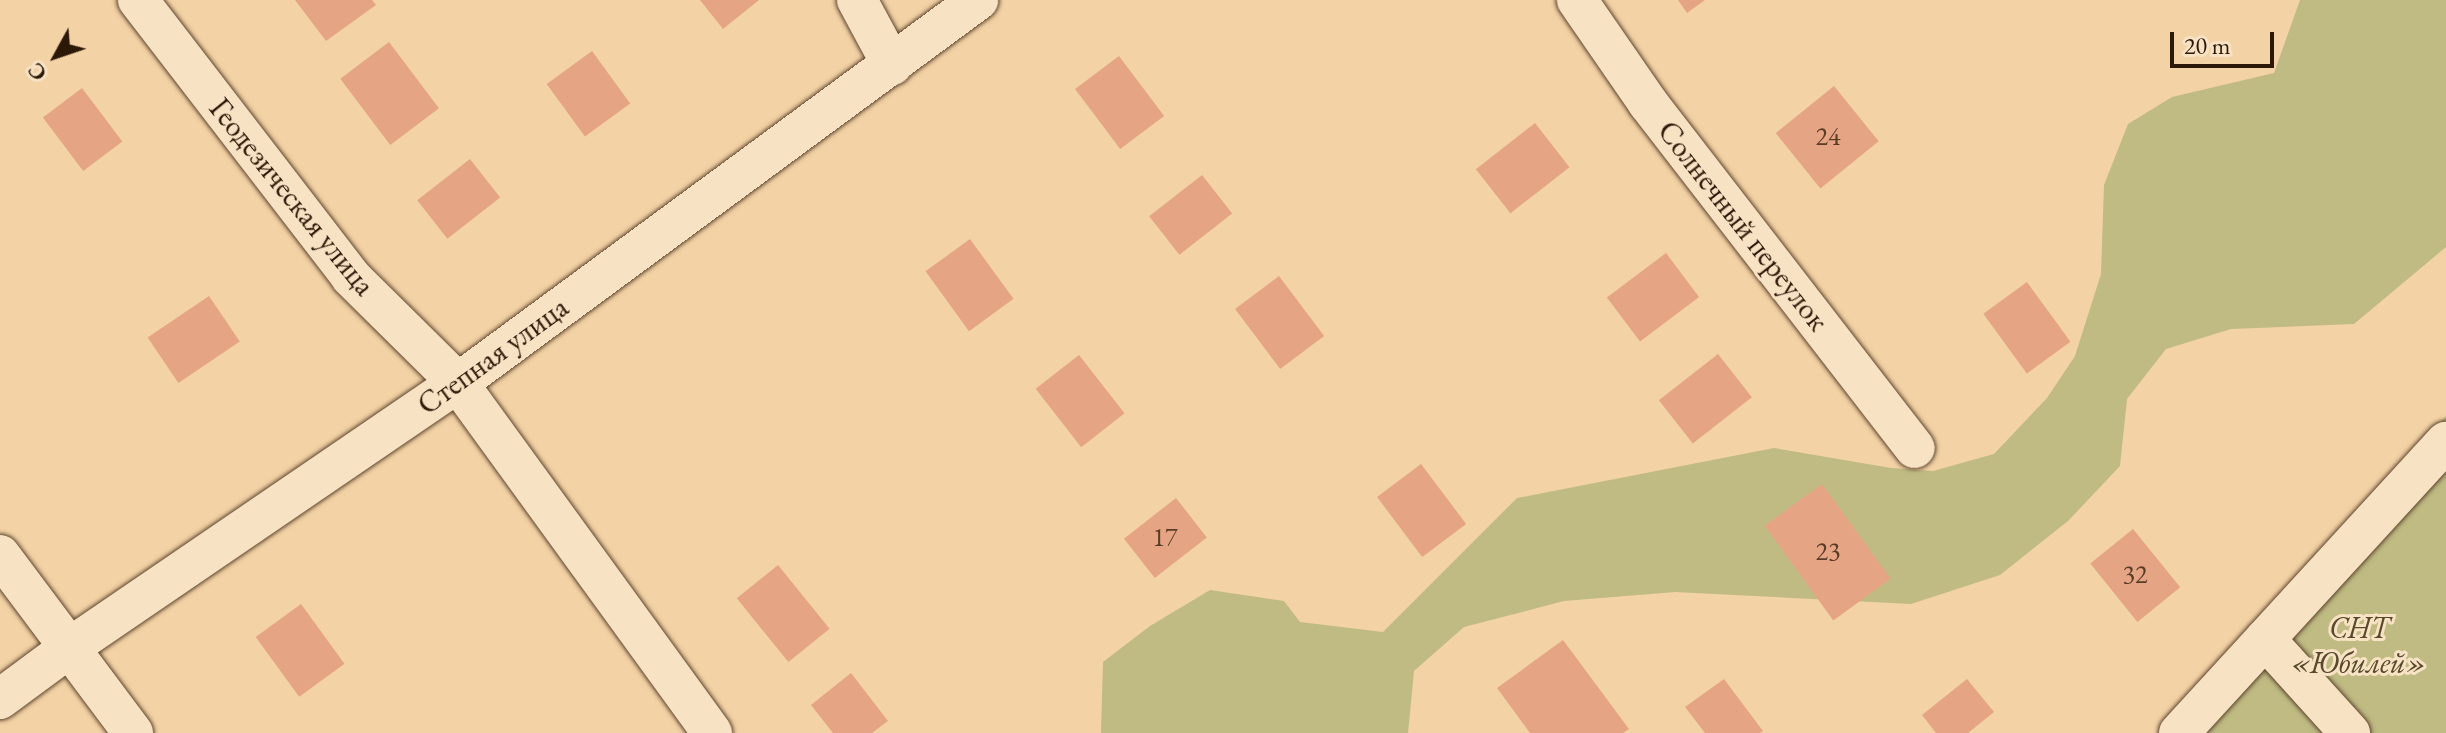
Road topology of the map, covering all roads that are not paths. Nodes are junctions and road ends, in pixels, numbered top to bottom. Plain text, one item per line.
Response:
1 (138, 0) edge
2 (857, 0) edge
3 (978, 0) edge
4 (1577, 0) edge
5 (892, 65) junction
6 (458, 383) junction
7 (2446, 442) edge
8 (1915, 448) dead end
9 (0, 555) edge
10 (2265, 639) junction
11 (69, 648) junction
12 (2301, 678) junction
13 (0, 699) edge
14 (133, 733) edge
15 (712, 733) edge
16 (2179, 733) edge
17 (2350, 733) edge
18 (2379, 733) edge

1 - 6 street, Геодезическая улица
2 - 5 street
3 - 5 street, Степная улица
4 - 8 street, Солнечный переулок
5 - 6 street, Степная улица
6 - 11 street, Степная улица
6 - 15 street, Геодезическая улица
7 - 10 street
9 - 11 street
10 - 12 street
10 - 16 street
11 - 13 street, Степная улица
11 - 14 street
12 - 17 street
12 - 18 street

